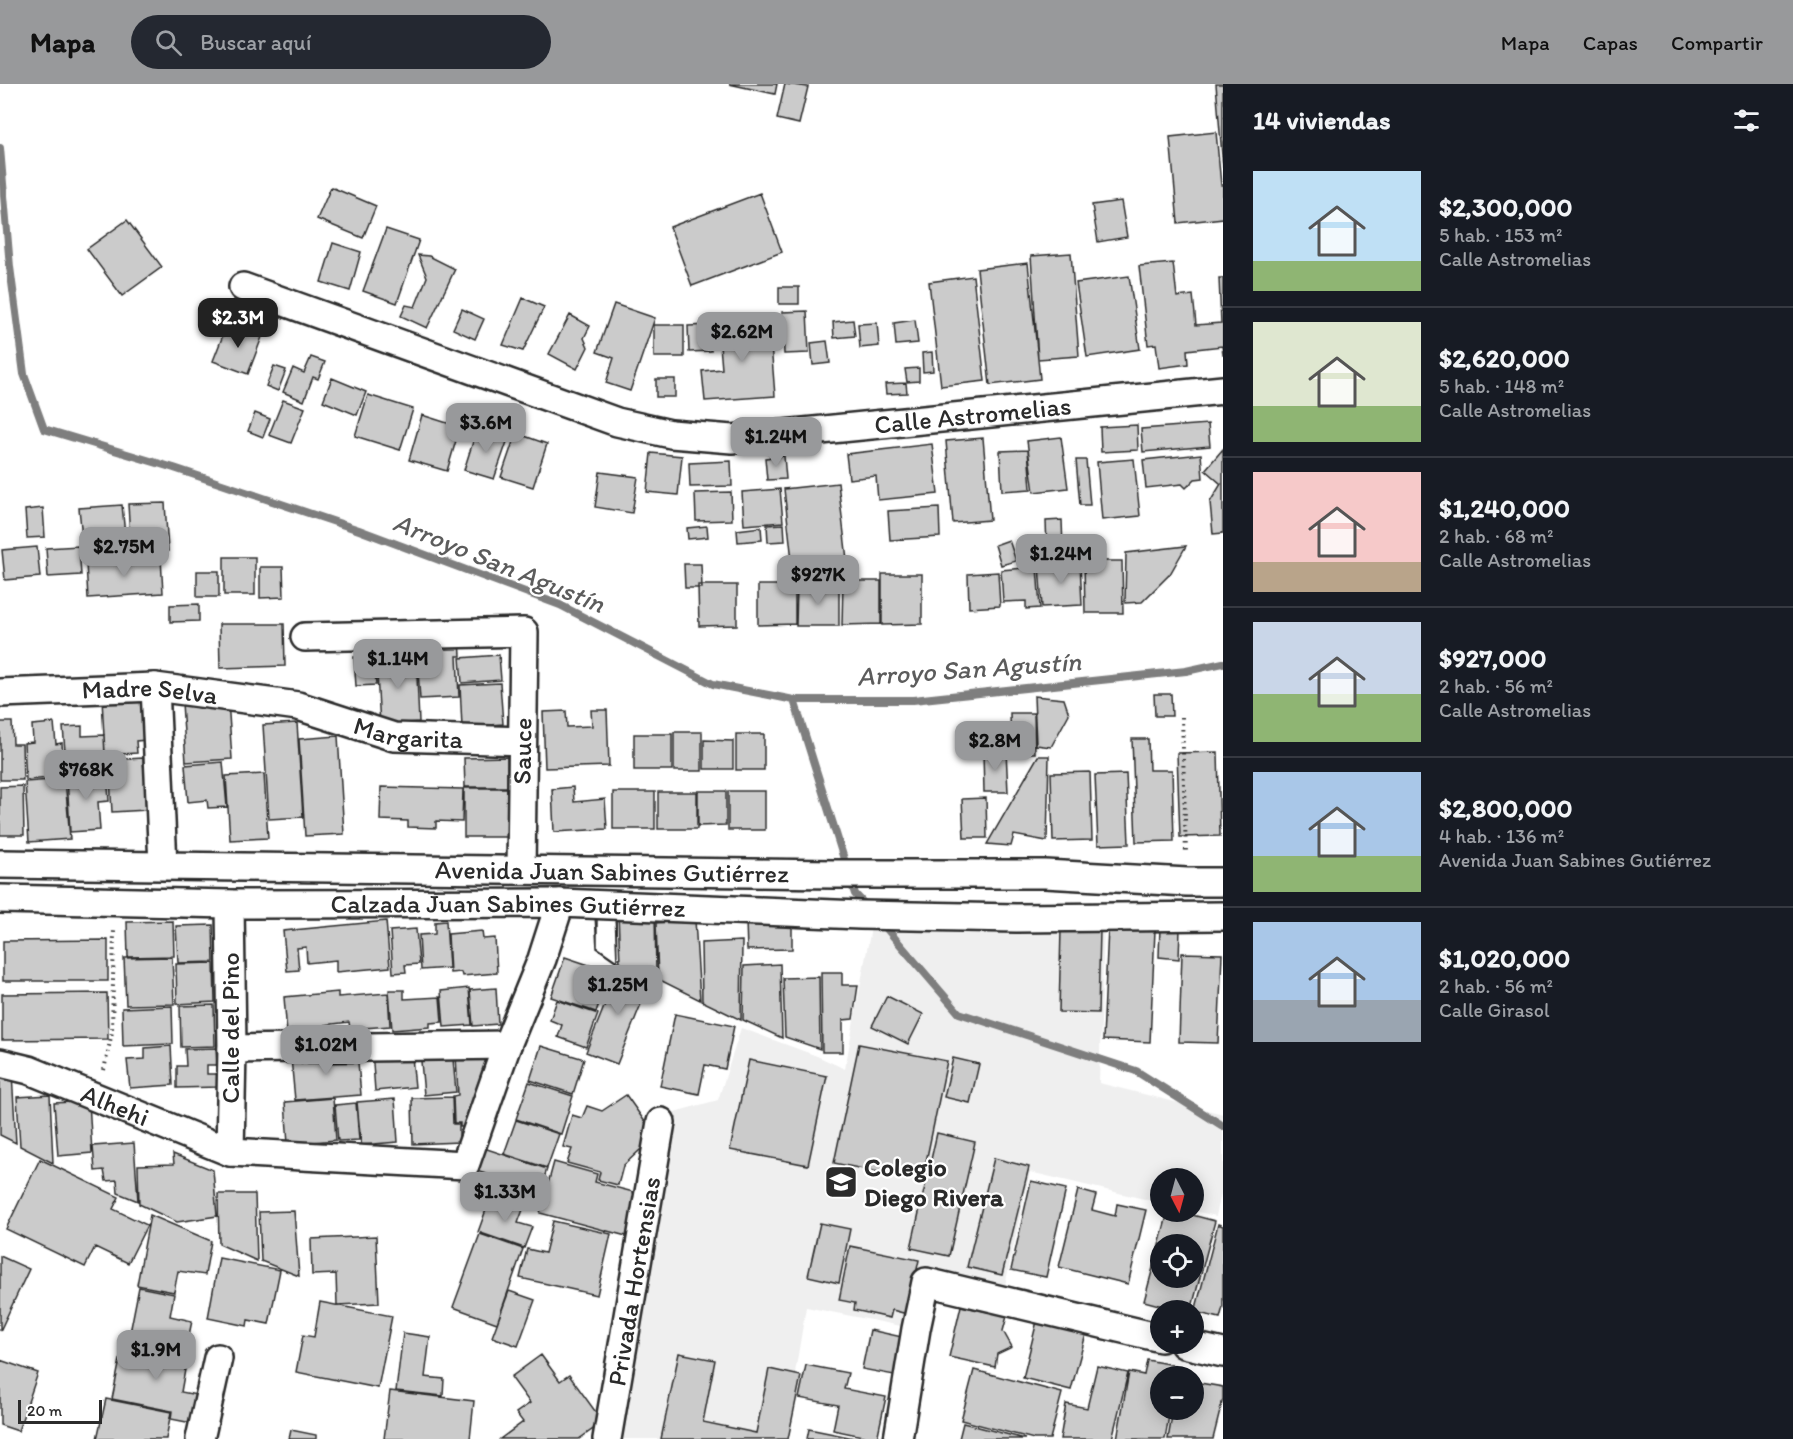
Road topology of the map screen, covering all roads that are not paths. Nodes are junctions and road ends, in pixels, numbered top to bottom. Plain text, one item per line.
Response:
1 (243, 286) dead end
2 (1223, 390) edge
3 (305, 637) dead end
4 (155, 687) junction
5 (0, 693) edge
6 (298, 706) joint
7 (522, 741) junction
8 (0, 864) edge
9 (115, 865) junction
10 (163, 865) junction
11 (521, 870) junction
12 (673, 872) junction
13 (1045, 874) junction
14 (1223, 882) edge
15 (0, 899) edge
16 (114, 901) junction
17 (560, 903) junction
18 (230, 904) junction
19 (677, 907) junction
20 (1223, 916) edge
21 (1048, 918) junction
22 (507, 1045) junction
23 (232, 1049) junction
24 (0, 1063) edge
25 (661, 1122) dead end
26 (230, 1152) junction
27 (1150, 1335) edge
28 (1204, 1348) edge
29 (1223, 1353) edge
30 (218, 1358) dead end
31 (200, 1439) edge
32 (607, 1439) edge
33 (898, 1439) edge

1 - 2 street, Calle Astromelias
3 - 7 street, Sauce
4 - 5 street, Madre Selva
4 - 6 street, Madre Selva
4 - 10 street
6 - 7 street, Margarita
7 - 11 street, Sauce
8 - 9 street, Avenida Juan Sabines Gutiérrez
9 - 10 street, Avenida Juan Sabines Gutiérrez
9 - 16 street
10 - 11 street, Avenida Juan Sabines Gutiérrez
11 - 12 street, Avenida Juan Sabines Gutiérrez
12 - 13 street, Avenida Juan Sabines Gutiérrez
12 - 19 street
13 - 14 street, Avenida Juan Sabines Gutiérrez
13 - 21 street
15 - 16 street, Calzada Juan Sabines Gutiérrez
16 - 18 street, Calzada Juan Sabines Gutiérrez
17 - 18 street, Calzada Juan Sabines Gutiérrez
17 - 19 street, Calzada Juan Sabines Gutiérrez
17 - 22 street
18 - 23 street, Calle del Pino
19 - 21 street, Calzada Juan Sabines Gutiérrez
20 - 21 street, Calzada Juan Sabines Gutiérrez
22 - 23 street
22 - 26 street, Alhehi
23 - 26 street, Calle del Pino
24 - 26 street, Alhehi
25 - 32 street, Privada Hortensias
27 - 33 street
28 - 29 street
30 - 31 street

